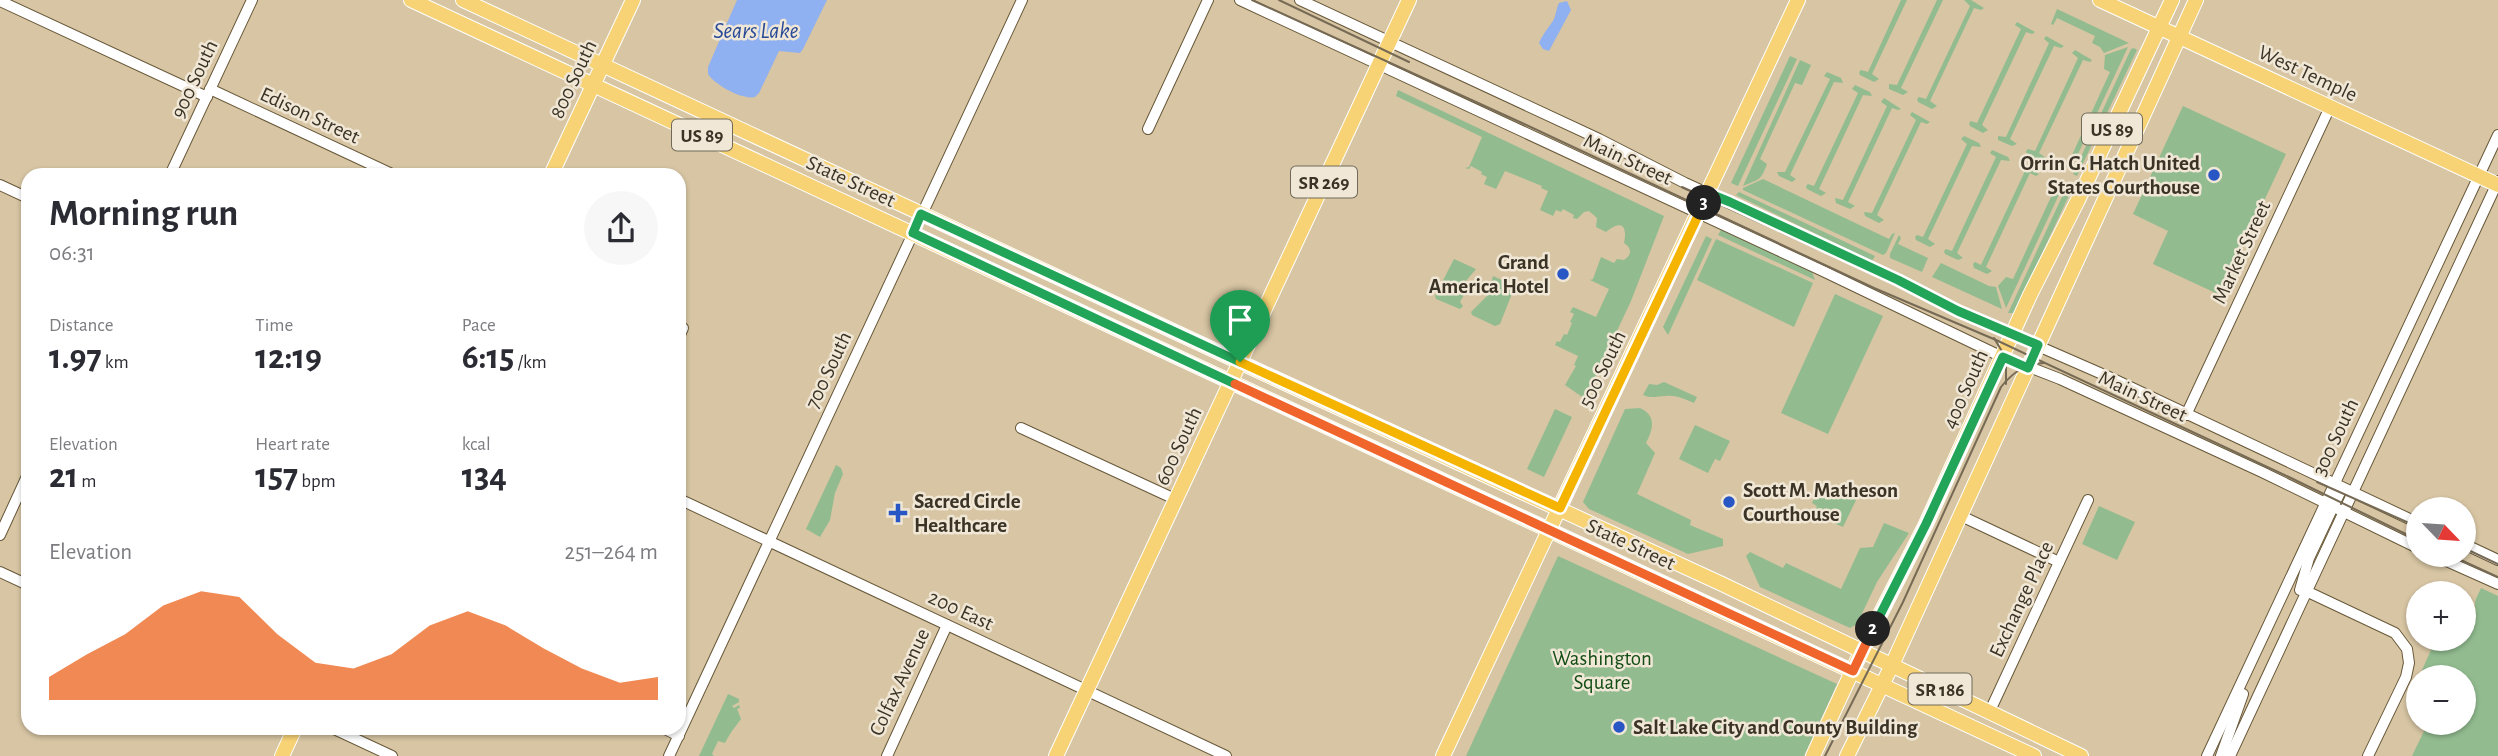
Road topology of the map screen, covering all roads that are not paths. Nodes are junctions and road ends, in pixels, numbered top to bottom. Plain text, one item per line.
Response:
1 (252, 0) edge
2 (411, 0) edge
3 (463, 0) edge
4 (633, 0) edge
5 (1022, 0) edge
6 (1208, 0) edge
7 (1240, 0) edge
8 (1300, 0) edge
9 (1409, 0) edge
10 (1798, 0) edge
11 (2100, 0) edge
12 (2172, 0) edge
13 (2196, 0) edge
14 (0, 1) edge
15 (2159, 27) junction
16 (2179, 37) junction
17 (1390, 41) junction
18 (603, 64) junction
19 (1378, 65) junction
20 (594, 84) junction
21 (208, 93) junction
22 (2330, 107) junction
23 (1148, 129) dead end
24 (2498, 135) edge
25 (173, 168) edge
26 (378, 168) edge
27 (554, 168) edge
28 (2479, 176) junction
29 (2497, 183) edge
30 (0, 185) edge
31 (1708, 193) junction
32 (21, 195) edge
33 (921, 214) junction
34 (1699, 214) junction
35 (913, 233) junction
36 (2410, 324) junction
37 (2427, 332) junction
38 (2012, 335) junction
39 (2038, 345) junction
40 (2003, 357) junction
41 (1240, 362) junction
42 (2028, 368) junction
43 (1231, 382) junction
44 (2186, 415) junction
45 (1021, 428) dead end
46 (2343, 488) junction
47 (21, 489) edge
48 (1177, 500) junction
49 (2088, 500) dead end
50 (686, 502) edge
51 (1560, 508) junction
52 (2334, 508) junction
53 (1959, 515) junction
54 (2406, 517) edge
55 (1549, 530) junction
56 (0, 535) edge
57 (770, 541) junction
58 (2406, 542) edge
59 (2476, 550) edge
60 (2498, 560) edge
61 (2059, 562) junction
62 (2460, 567) edge
63 (0, 572) edge
64 (21, 582) edge
65 (2498, 584) edge
66 (2306, 591) junction
67 (947, 625) junction
68 (2287, 631) junction
69 (2262, 641) junction
70 (2279, 649) junction
71 (1862, 650) junction
72 (1892, 665) junction
73 (2248, 670) junction
74 (1853, 671) junction
75 (1882, 684) junction
76 (1086, 691) junction
77 (1989, 713) junction
78 (686, 721) edge
79 (292, 735) edge
80 (346, 735) edge
81 (679, 736) edge
82 (282, 756) edge
83 (392, 756) edge
84 (670, 756) edge
85 (887, 756) edge
86 (1056, 756) edge
87 (1226, 756) edge
88 (1443, 756) edge
89 (1813, 756) edge
90 (1847, 756) edge
91 (2034, 756) edge
92 (2081, 756) edge
93 (2207, 756) edge
94 (2221, 756) edge
95 (2230, 756) edge
96 (2368, 756) edge

1 - 21 street, 900 South
2 - 20 main road, State Street / US 89
3 - 18 main road, State Street / US 89
4 - 18 main road, 800 South
5 - 33 street, 700 South
6 - 23 street
7 - 19 street, Main Street
8 - 17 street, Main Street
9 - 17 main road, 600 South / SR 269
10 - 31 main road, 500 South
11 - 15 main road, West Temple
12 - 15 main road, 400 South / US 89
13 - 16 main road, US 89
14 - 21 street, Edison Street
15 - 16 main road, West Temple
15 - 38 main road, 400 South / US 89
16 - 22 main road, West Temple
16 - 39 main road, US 89
17 - 19 main road, 600 South / SR 269
17 - 31 street, Main Street
18 - 20 main road, 800 South
18 - 33 main road, State Street / US 89
19 - 34 street, Main Street
19 - 41 main road, 600 South / SR 269
20 - 27 main road, 800 South
20 - 35 main road, State Street / US 89
21 - 25 street, 900 South
21 - 26 street, Edison Street
22 - 28 main road, West Temple
22 - 44 street, Market Street
24 - 28 street, 300 South
28 - 29 main road, West Temple
28 - 36 street, 300 South
29 - 37 street, 300 South
30 - 32 street
31 - 34 main road, 500 South
31 - 38 street, Main Street
33 - 35 street, 700 South
33 - 41 main road, State Street / US 89
34 - 40 street, Main Street
34 - 51 main road, 500 South
35 - 43 main road, State Street / US 89
35 - 57 street, 700 South
36 - 37 street
36 - 46 street, 300 South
37 - 46 street, 300 South
38 - 39 street, Main Street
38 - 40 main road, 400 South / US 89
39 - 42 main road, US 89
39 - 44 street, Main Street
40 - 42 street, Main Street
40 - 71 main road, 400 South / US 89
41 - 43 main road, 600 South / SR 269
41 - 51 main road, State Street / US 89
42 - 52 street, Main Street
42 - 53 main road, US 89
43 - 48 main road, 600 South
43 - 55 main road, State Street / US 89
44 - 46 street, Main Street
45 - 48 street
46 - 52 street, 300 South
46 - 52 street, 300 South
46 - 54 street, Main Street
47 - 56 street
48 - 76 main road, 600 South
49 - 61 street, Exchange Place
50 - 57 street, 200 East
51 - 55 main road, 500 South
51 - 71 main road, State Street / US 89
52 - 58 street, Main Street
52 - 66 street, 300 South
52 - 68 street
52 - 69 street, 300 South
53 - 61 street
53 - 72 main road, US 89
55 - 74 main road, State Street / US 89
55 - 88 main road, 500 South
57 - 67 street, 200 East
57 - 78 street, 700 South
59 - 60 street
61 - 77 street, Exchange Place
62 - 65 street
63 - 64 street
66 - 68 street, 300 South
66 - 96 street
67 - 76 street, 200 East
67 - 85 street, Colfax Avenue
68 - 70 street, 300 South
69 - 70 street
69 - 73 street, 300 South
70 - 95 street, 300 South
71 - 72 main road, State Street / SR 186
71 - 74 main road, 400 South
72 - 75 main road, US 89
72 - 77 main road, State Street / SR 186
73 - 93 street, 300 South
73 - 94 street
74 - 75 main road, State Street / US 89
74 - 89 main road, 400 South
75 - 90 main road, SR 186
75 - 91 main road, State Street / SR 186
76 - 86 main road, 600 South
76 - 87 street, 200 East
77 - 92 main road, State Street / SR 186
79 - 82 main road
80 - 83 street
81 - 84 street, 700 South

